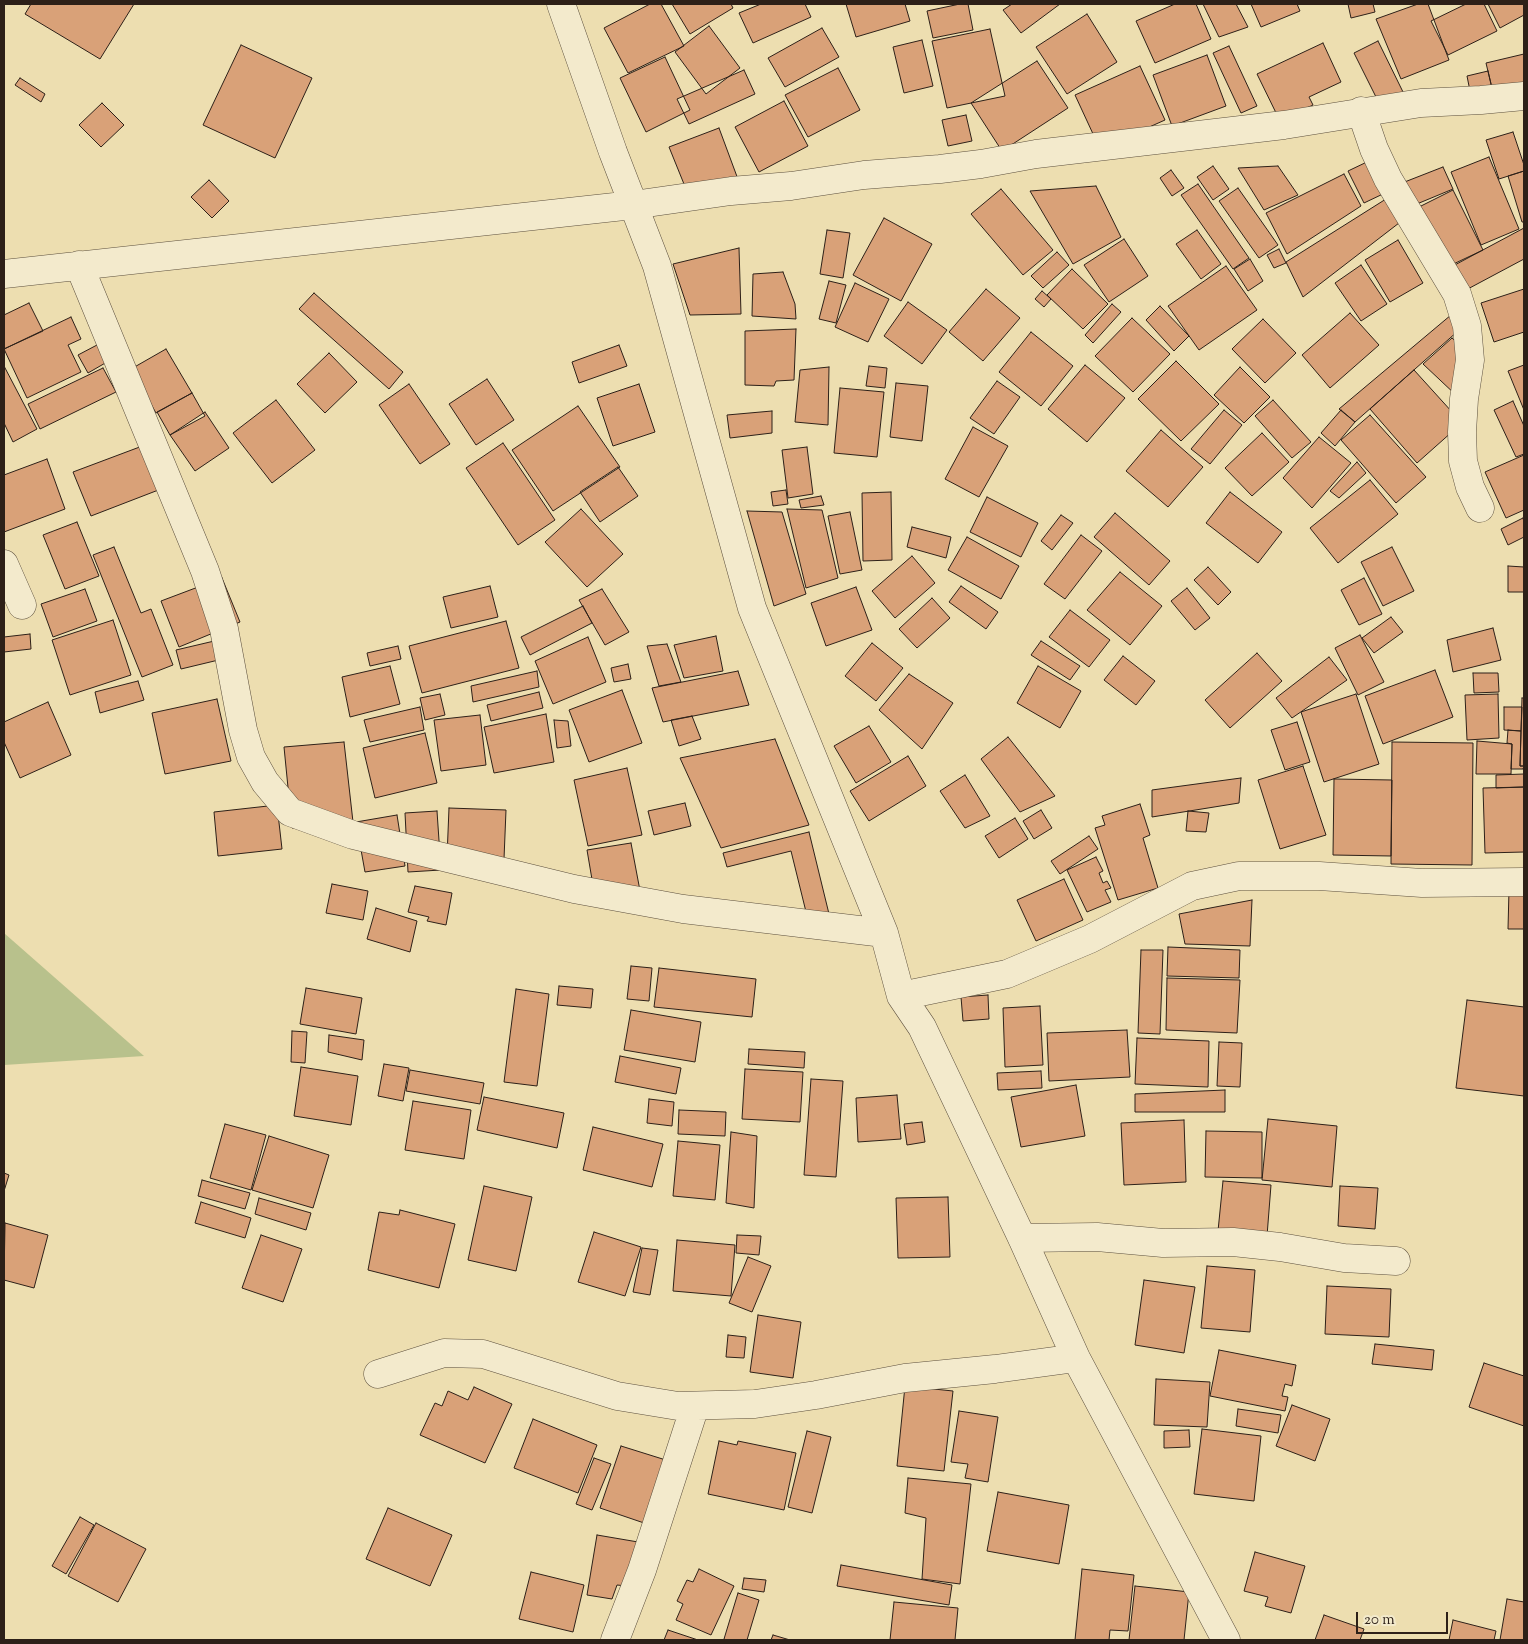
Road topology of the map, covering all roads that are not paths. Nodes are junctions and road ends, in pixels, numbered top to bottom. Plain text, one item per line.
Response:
1 (561, 4) edge
2 (1524, 96) edge
3 (1361, 111) junction
4 (633, 205) junction
5 (80, 265) junction
6 (4, 274) edge
7 (1480, 508) dead end
8 (4, 564) edge
9 (22, 605) dead end
10 (1524, 882) edge
11 (884, 933) junction
12 (901, 996) junction
13 (1022, 1238) junction
14 (1396, 1262) dead end
15 (1076, 1358) junction
16 (378, 1374) dead end
17 (695, 1406) junction
18 (615, 1640) edge
19 (1226, 1640) edge

1 - 4 street
2 - 3 street
3 - 4 street
3 - 7 street
4 - 5 street
4 - 11 street
5 - 6 street
5 - 11 street
8 - 9 street
10 - 12 street
11 - 12 street
12 - 13 street
13 - 14 street
13 - 15 street
15 - 17 street
15 - 19 street
16 - 17 street
17 - 18 street

